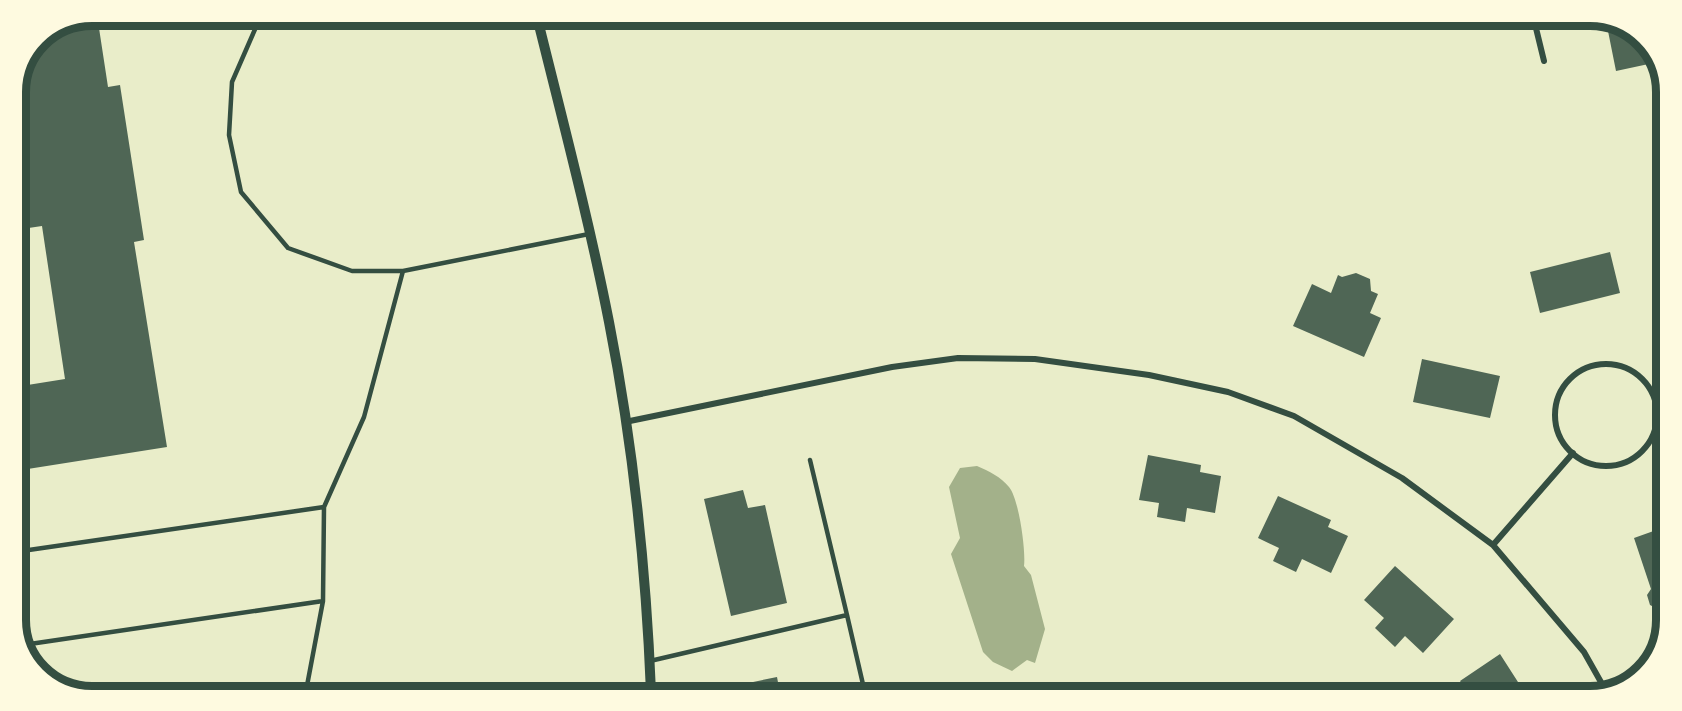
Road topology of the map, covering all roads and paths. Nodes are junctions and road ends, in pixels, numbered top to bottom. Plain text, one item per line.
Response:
1 (257, 26) edge
2 (539, 26) edge
3 (1535, 26) edge
4 (1544, 61) dead end
5 (590, 234) junction
6 (403, 271) junction
7 (1656, 404) edge
8 (626, 422) junction
9 (1656, 429) edge
10 (1573, 453) junction
11 (810, 460) dead end
12 (324, 507) junction
13 (1493, 545) junction
14 (26, 550) edge
15 (323, 601) junction
16 (847, 615) junction
17 (30, 644) edge
18 (650, 660) junction
19 (1602, 684) edge
20 (307, 686) edge
21 (651, 686) edge
22 (863, 686) edge

1 - 6 lane
2 - 5 street
3 - 4 street
5 - 6 lane
5 - 8 street
6 - 12 lane
7 - 10 street
8 - 13 street
8 - 18 street
9 - 10 street
10 - 13 street
11 - 16 lane
12 - 14 lane
12 - 15 lane
13 - 19 street
15 - 17 lane
15 - 20 lane
16 - 18 lane
16 - 22 lane
18 - 21 street

